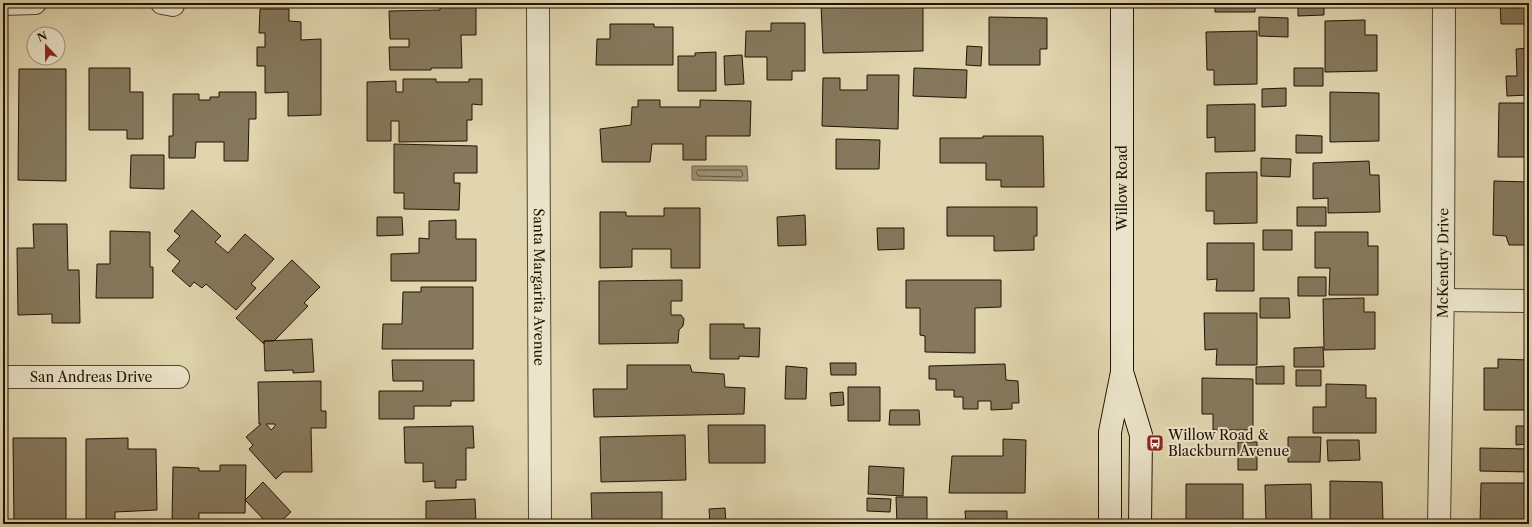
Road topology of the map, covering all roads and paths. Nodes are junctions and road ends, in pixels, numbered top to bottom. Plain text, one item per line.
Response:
1 (35, 3) edge
2 (538, 3) edge
3 (1122, 3) edge
4 (1444, 3) edge
5 (3, 4) edge
6 (1443, 300) junction
7 (1529, 301) edge
8 (1122, 372) junction
9 (3, 377) edge
10 (178, 377) dead end
11 (540, 524) edge
12 (1110, 524) edge
13 (1140, 524) edge
14 (1438, 524) edge

1 - 5 street
2 - 11 street, Santa Margarita Avenue
3 - 8 street, Willow Road
4 - 6 street, McKendry Drive
6 - 7 street
6 - 14 street, McKendry Drive
8 - 12 street, Willow Road
8 - 13 street, Willow Road
9 - 10 street, San Andreas Drive

